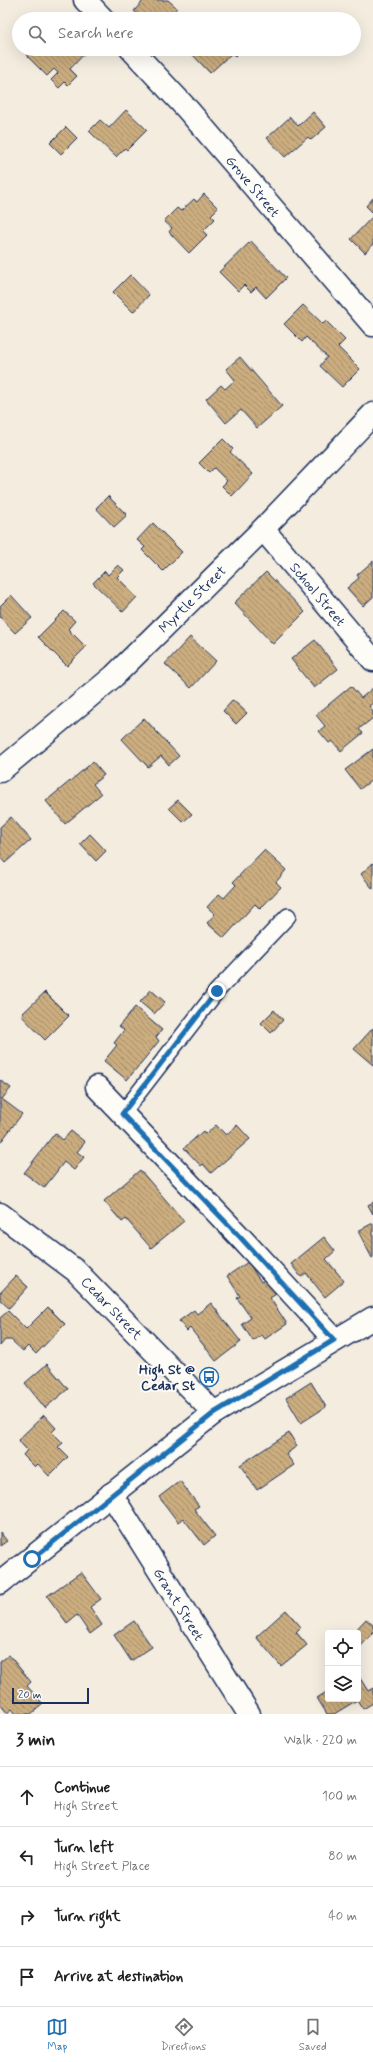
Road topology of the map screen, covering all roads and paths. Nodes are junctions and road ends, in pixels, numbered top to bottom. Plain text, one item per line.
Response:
1 (85, 0) edge
2 (96, 12) edge
3 (138, 56) edge
4 (373, 325) edge
5 (373, 414) edge
6 (263, 529) junction
7 (373, 660) edge
8 (0, 771) edge
9 (288, 916) dead end
10 (97, 1088) dead end
11 (122, 1114) junction
12 (0, 1214) edge
13 (373, 1318) edge
14 (334, 1340) junction
15 (214, 1413) junction
16 (110, 1494) junction
17 (0, 1583) edge
18 (249, 1714) edge

1 - 2 street
3 - 4 street, Grove Street
5 - 6 street, Myrtle Street
6 - 7 street, School Street
6 - 8 street, Myrtle Street
9 - 11 lane
10 - 11 street
11 - 14 street
12 - 15 street, Cedar Street
13 - 14 street
14 - 15 street
15 - 16 street
16 - 17 street
16 - 18 street, Grant Street

